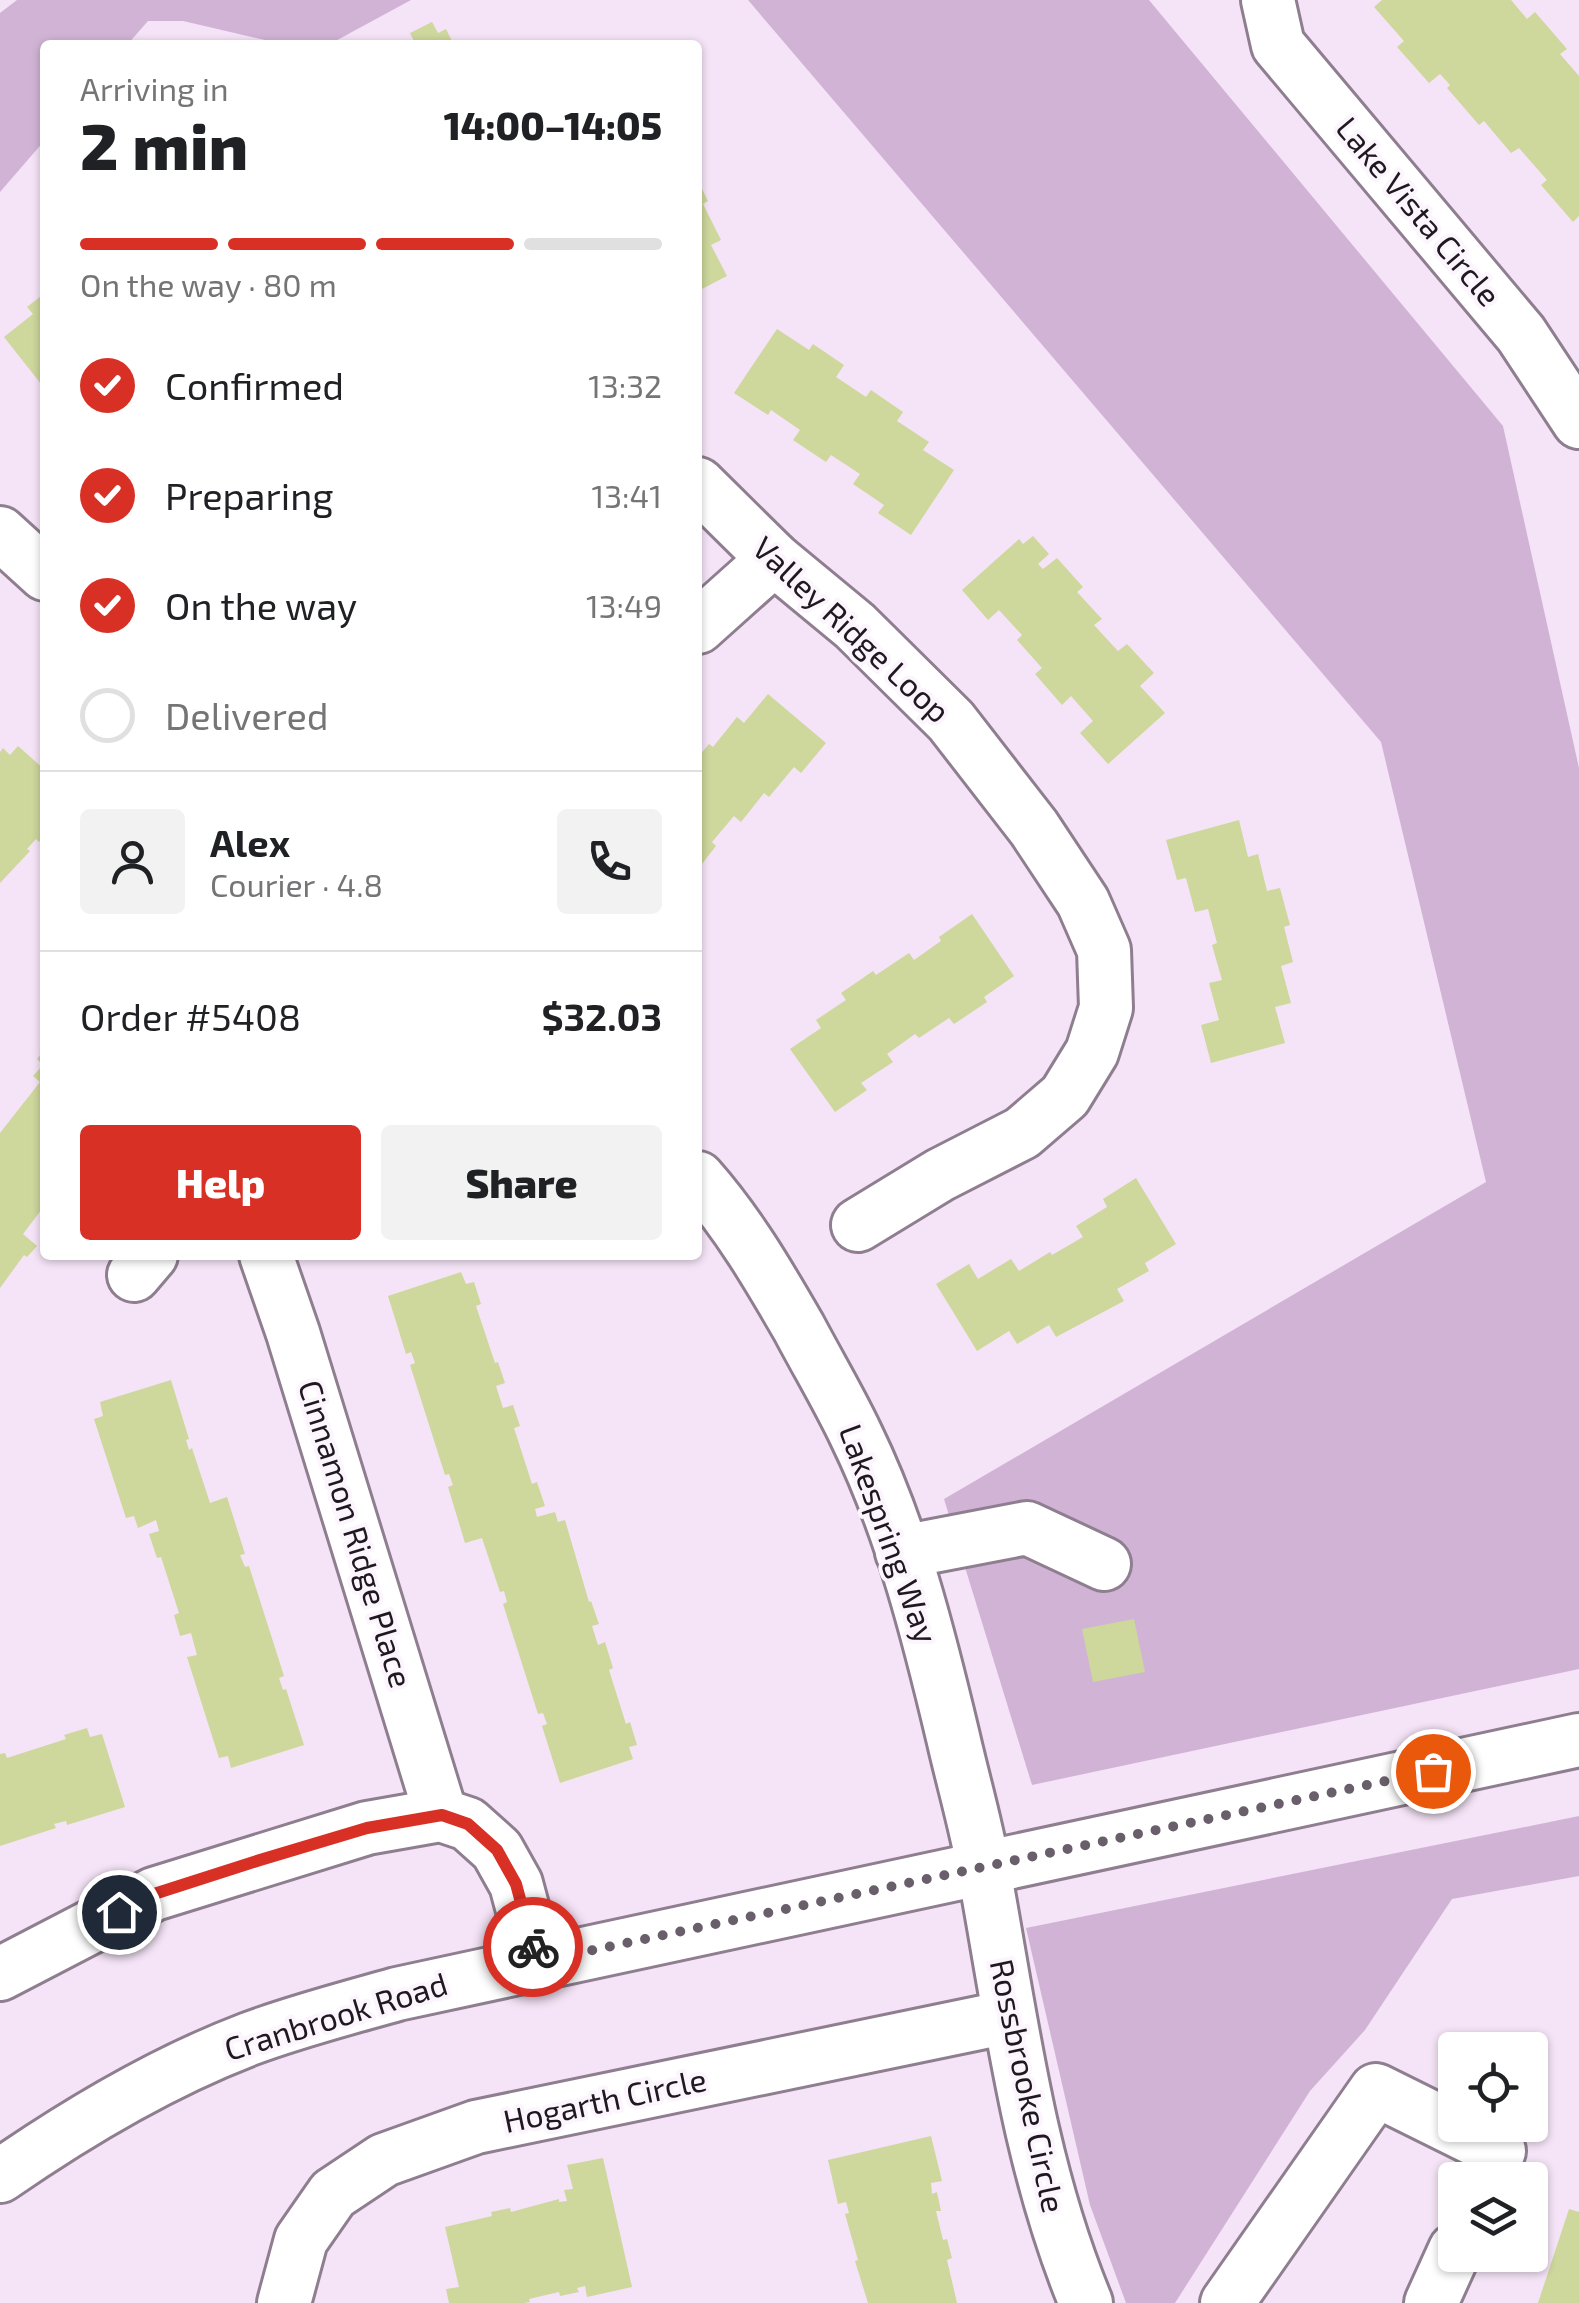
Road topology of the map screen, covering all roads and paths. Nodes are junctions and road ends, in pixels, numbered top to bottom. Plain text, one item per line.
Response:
1 (1268, 0) edge
2 (1579, 422) edge
3 (702, 488) edge
4 (0, 533) edge
5 (774, 559) junction
6 (40, 569) edge
7 (702, 623) edge
8 (702, 1184) edge
9 (858, 1225) dead end
10 (268, 1260) edge
11 (902, 1552) junction
12 (1104, 1564) dead end
13 (1579, 1740) edge
14 (442, 1815) junction
15 (984, 1866) junction
16 (537, 1962) junction
17 (0, 1974) edge
18 (1008, 2016) junction
19 (1495, 2162) edge
20 (0, 2176) edge
21 (1445, 2272) edge
22 (284, 2303) edge
23 (1086, 2303) edge
24 (1227, 2303) edge
25 (1431, 2303) edge

1 - 2 street, Lake Vista Circle
3 - 5 street, Valley Ridge Loop
4 - 6 street
5 - 7 street
5 - 9 street, Valley Ridge Loop
8 - 11 street, Lakespring Way
10 - 14 street, Cinnamon Ridge Place
11 - 12 street
11 - 15 street, Lakespring Way
13 - 15 street, Cranbrook Road
14 - 16 street
14 - 17 street
15 - 16 street, Cranbrook Road
15 - 18 street, Rossbrooke Circle
16 - 20 street, Cranbrook Road
18 - 22 street, Hogarth Circle
18 - 23 street, Rossbrooke Circle
19 - 24 street
21 - 25 street

